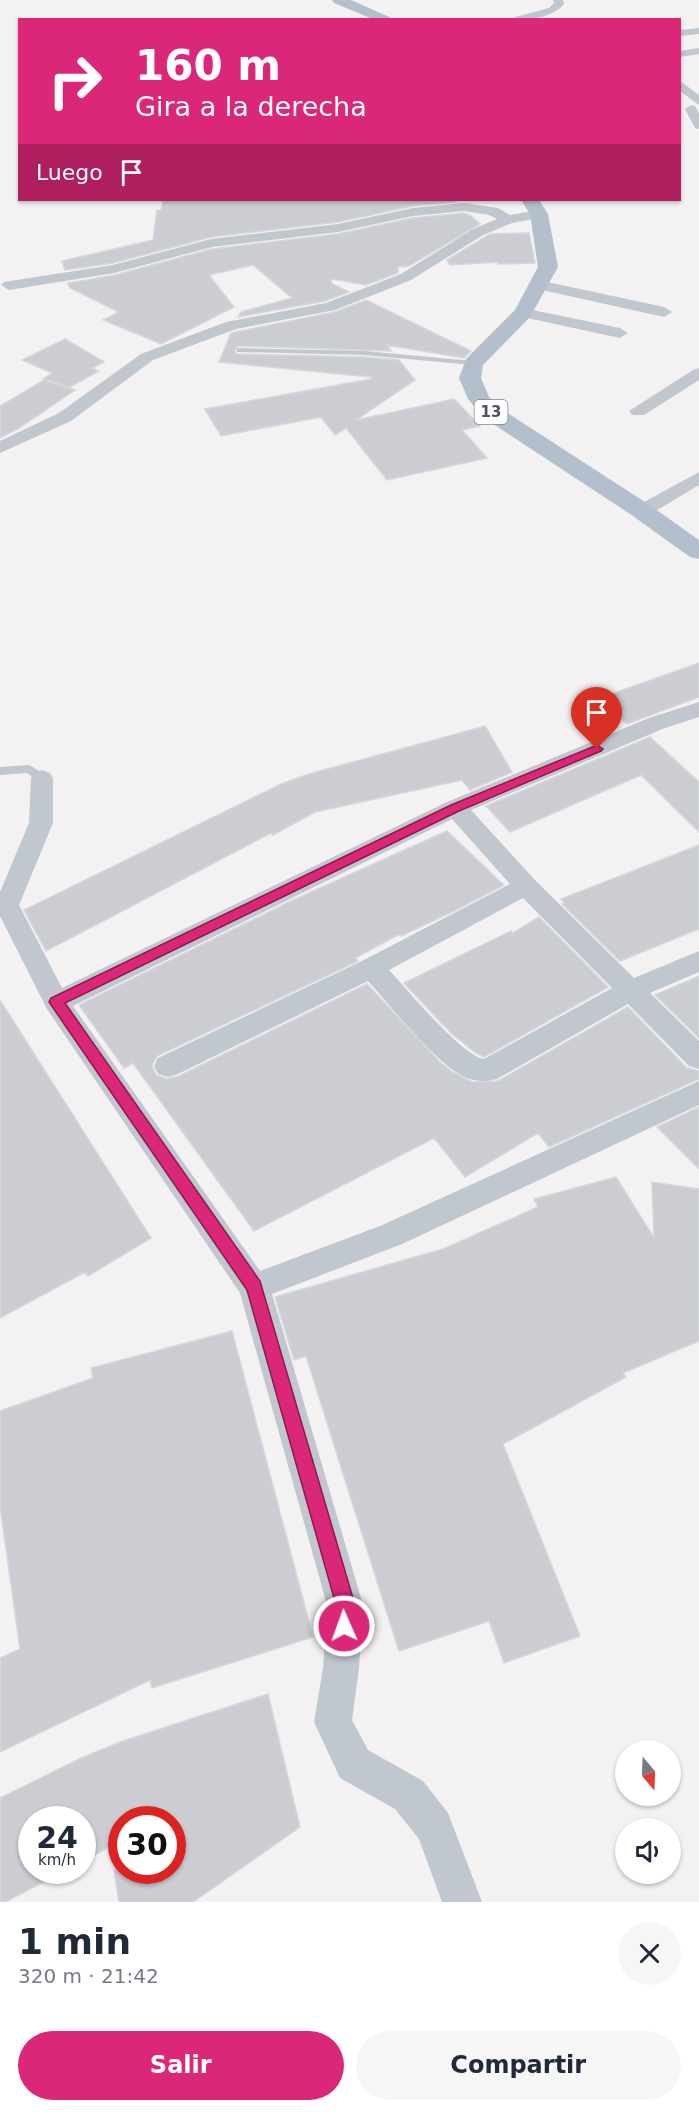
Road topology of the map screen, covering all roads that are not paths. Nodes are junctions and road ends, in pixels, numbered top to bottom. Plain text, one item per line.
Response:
1 (339, 0) edge
2 (558, 0) edge
3 (384, 18) edge
4 (518, 18) edge
5 (699, 31) edge
6 (681, 33) edge
7 (699, 51) edge
8 (681, 54) edge
9 (683, 81) edge
10 (692, 107) edge
11 (699, 125) edge
12 (534, 207) edge
13 (508, 220) junction
14 (9, 285) dead end
15 (538, 285) junction
16 (664, 312) dead end
17 (523, 313) junction
18 (620, 333) dead end
19 (240, 350) dead end
20 (473, 363) junction
21 (699, 373) edge
22 (679, 386) junction
23 (699, 395) edge
24 (638, 411) dead end
25 (0, 448) edge
26 (699, 477) edge
27 (642, 511) junction
28 (699, 552) edge
29 (699, 709) edge
30 (0, 771) edge
31 (42, 778) joint
32 (455, 808) junction
33 (526, 886) junction
34 (699, 961) edge
35 (371, 968) junction
36 (631, 990) junction
37 (56, 1002) junction
38 (699, 1058) edge
39 (168, 1066) dead end
40 (699, 1092) edge
41 (254, 1287) junction
42 (462, 1902) edge

1 - 3 main road
2 - 4 street
5 - 6 street
7 - 8 street
9 - 10 street
10 - 11 street
12 - 13 street
12 - 15 main road
13 - 14 street
13 - 25 street
15 - 16 street
15 - 17 main road
17 - 18 street
17 - 20 main road
19 - 20 lane
20 - 27 main road, 13
21 - 22 street
22 - 23 street
22 - 24 street
26 - 27 street
27 - 28 main road, 13
29 - 32 street
30 - 31 lane
31 - 37 street
32 - 33 street
32 - 37 street
33 - 35 street
33 - 36 street
34 - 36 street
35 - 36 street
35 - 39 street
36 - 38 street
37 - 41 street
40 - 41 street
41 - 42 street

